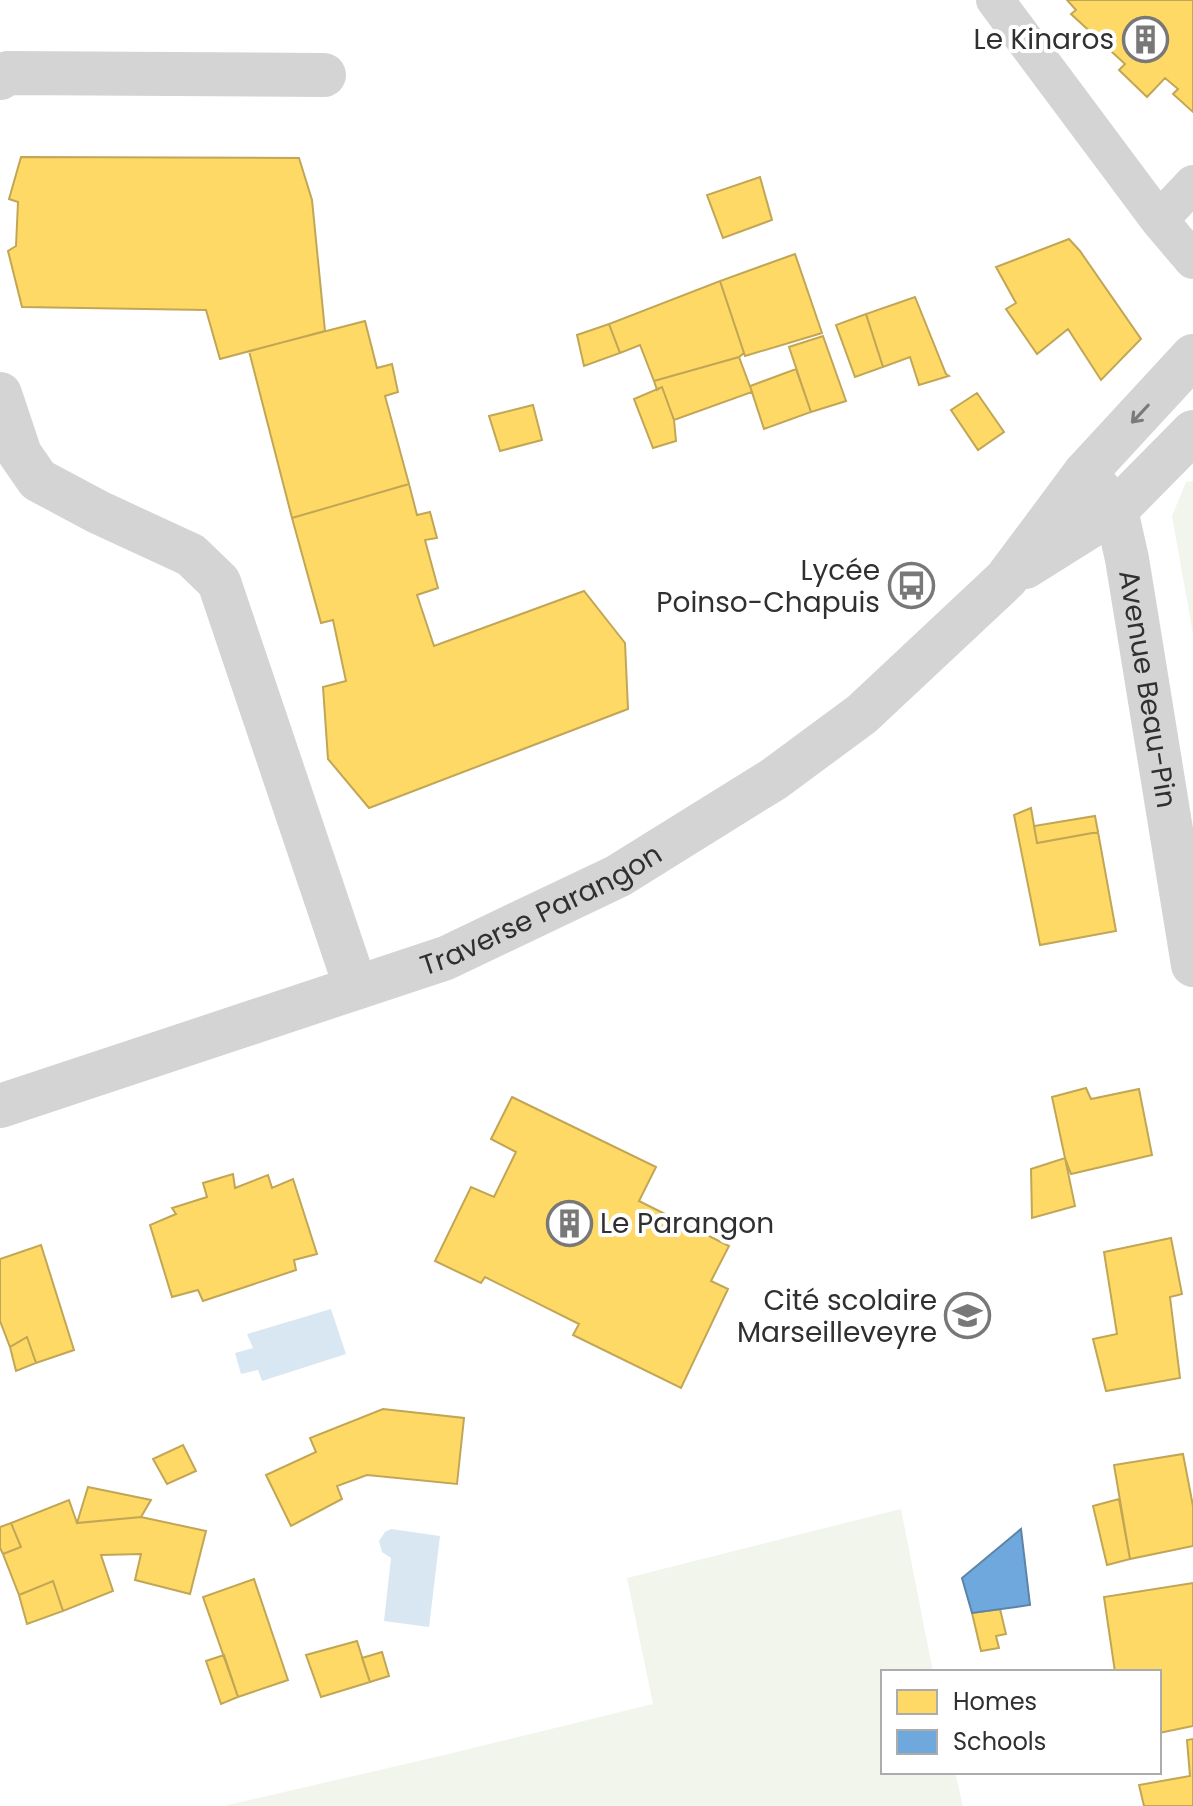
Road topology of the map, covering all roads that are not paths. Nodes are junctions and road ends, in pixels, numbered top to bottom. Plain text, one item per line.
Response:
1 (995, 0) edge
2 (324, 75) dead end
3 (0, 78) edge
4 (1193, 184) edge
5 (1159, 220) junction
6 (1193, 260) edge
7 (1193, 356) edge
8 (0, 394) edge
9 (1193, 432) edge
10 (1085, 473) junction
11 (1116, 510) junction
12 (1006, 579) junction
13 (1193, 965) edge
14 (356, 988) junction
15 (0, 1106) edge

1 - 5 lane
2 - 3 street
4 - 5 lane
5 - 6 lane
7 -> 10 street, Traverse Parangon
8 - 14 street
9 - 11 street, Traverse Parangon
10 - 11 street, Avenue Beau-Pin
10 - 12 street, Traverse Parangon
11 - 12 street, Traverse Parangon
11 - 13 street, Avenue Beau-Pin
12 - 14 street, Traverse Parangon
14 - 15 street, Traverse Parangon

